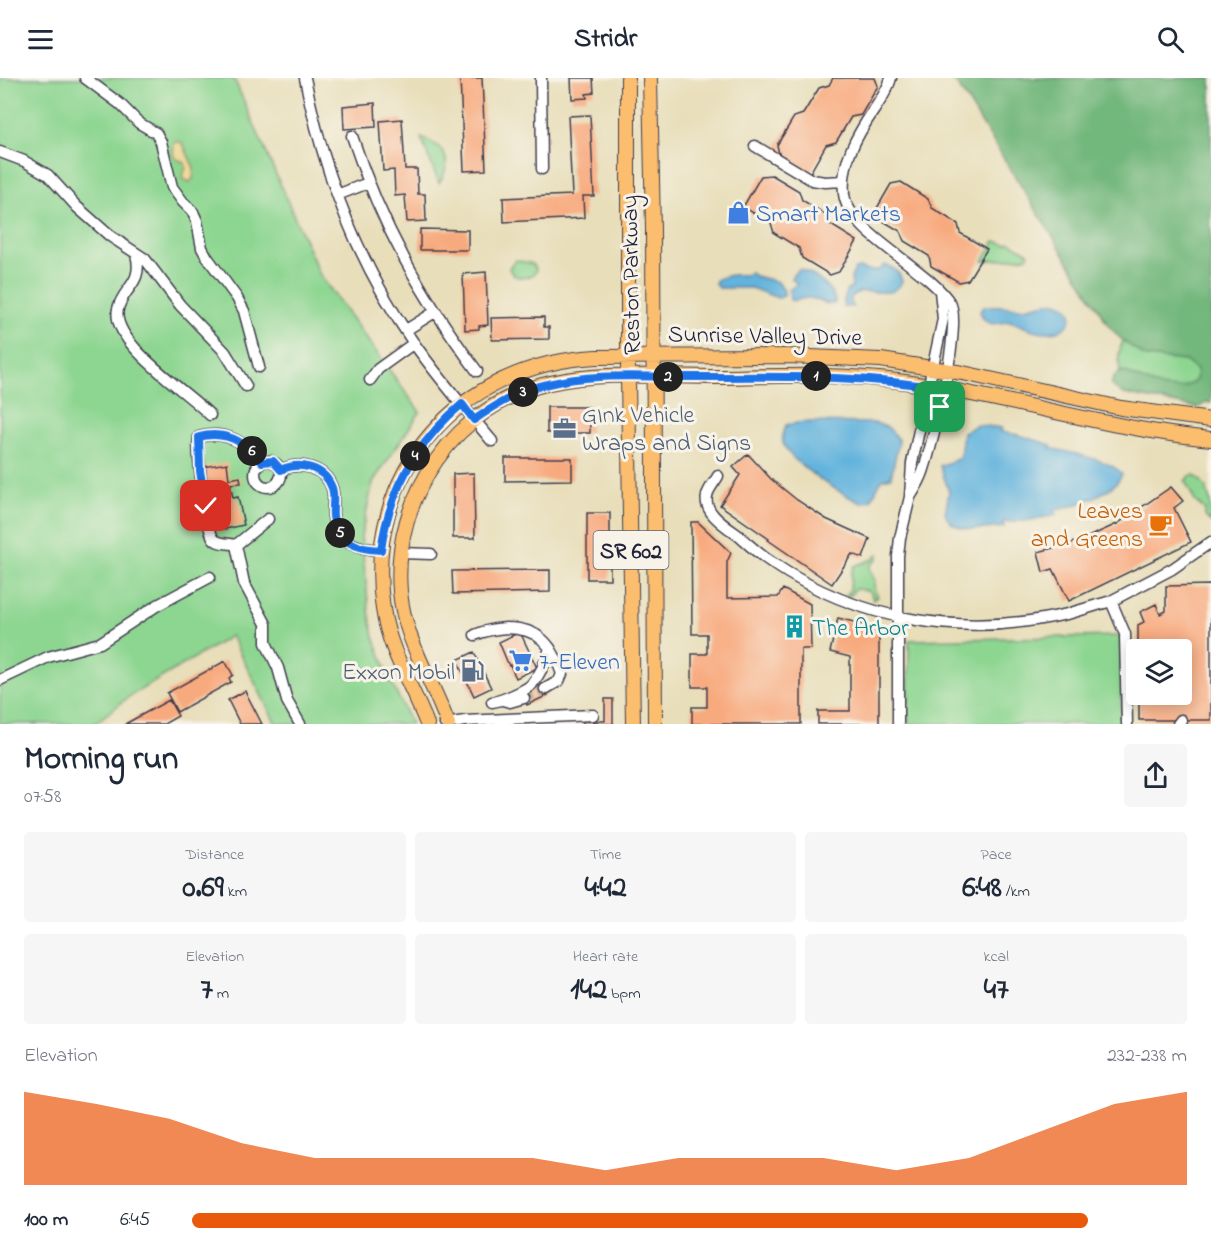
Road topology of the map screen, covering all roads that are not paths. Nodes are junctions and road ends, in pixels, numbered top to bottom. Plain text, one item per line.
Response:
1 (85, 78) edge
2 (305, 78) edge
3 (541, 78) edge
4 (628, 78) edge
5 (650, 78) edge
6 (891, 78) edge
7 (352, 136) dead end
8 (755, 146) dead end
9 (0, 152) edge
10 (542, 170) dead end
11 (844, 181) junction
12 (368, 183) junction
13 (337, 195) junction
14 (136, 254) junction
15 (939, 290) junction
16 (435, 312) junction
17 (406, 330) junction
18 (414, 343) junction
19 (629, 356) junction
20 (653, 357) junction
21 (259, 366) dead end
22 (932, 366) junction
23 (947, 369) junction
24 (477, 371) dead end
25 (628, 377) junction
26 (654, 377) junction
27 (370, 380) dead end
28 (246, 386) dead end
29 (928, 386) junction
30 (944, 389) junction
31 (462, 404) junction
32 (210, 415) dead end
33 (474, 420) junction
34 (1211, 420) edge
35 (1211, 439) edge
36 (492, 441) dead end
37 (262, 462) junction
38 (281, 470) junction
39 (718, 476) dead end
40 (910, 497) junction
41 (268, 519) dead end
42 (1211, 542) edge
43 (236, 545) junction
44 (381, 550) junction
45 (400, 553) junction
46 (431, 554) dead end
47 (210, 577) dead end
48 (1111, 601) junction
49 (898, 618) junction
50 (475, 635) dead end
51 (550, 648) junction
52 (0, 680) edge
53 (545, 689) tunnel mouth
54 (524, 698) tunnel mouth
55 (593, 715) dead end
56 (300, 724) edge
57 (427, 724) edge
58 (447, 724) edge
59 (633, 724) edge
60 (656, 724) edge
61 (898, 724) edge
62 (1127, 724) edge

1 - 21 street
2 - 13 street
3 - 10 street
4 - 19 main road, Reston Parkway / SR 602
5 - 20 main road, Reston Parkway / SR 602
6 - 11 street
7 - 12 street
8 - 11 street
9 - 14 street
11 - 15 street
12 - 13 street
12 - 16 street
13 - 17 street
14 - 28 street
14 - 32 street
15 - 22 street
15 - 23 street
16 - 17 street
16 - 24 street
17 - 18 street
18 - 27 street
18 - 31 street
19 - 20 main road, Sunrise Valley Drive
19 - 25 main road, Reston Parkway / SR 602
19 - 31 main road, Sunrise Valley Drive
20 - 22 main road, Sunrise Valley Drive
20 - 26 main road, Reston Parkway / SR 602
22 - 23 main road, Sunrise Valley Drive
22 - 29 street
23 - 30 street
23 - 34 main road, Sunrise Valley Drive
25 - 26 main road, Sunrise Valley Drive
25 - 33 main road, Sunrise Valley Drive
25 - 59 main road, Reston Parkway / SR 602
26 - 29 main road, Sunrise Valley Drive
26 - 60 main road, Reston Parkway / SR 602
29 - 30 main road, Sunrise Valley Drive
29 - 40 street
30 - 35 main road, Sunrise Valley Drive
30 - 40 street
31 - 33 street
31 - 44 main road, Sunrise Valley Drive
33 - 36 street
33 - 45 main road, Sunrise Valley Drive
37 - 38 street
37 - 38 street
37 - 43 street
38 - 44 street
39 - 49 street
40 - 49 street
41 - 43 street
42 - 48 street
43 - 56 street
44 - 57 main road, Sunrise Valley Drive
45 - 46 street
45 - 58 main road, Sunrise Valley Drive
47 - 52 street
48 - 49 street
48 - 62 street
49 - 61 street
50 - 51 street
51 - 53 street
51 - 54 street
55 - 58 street

